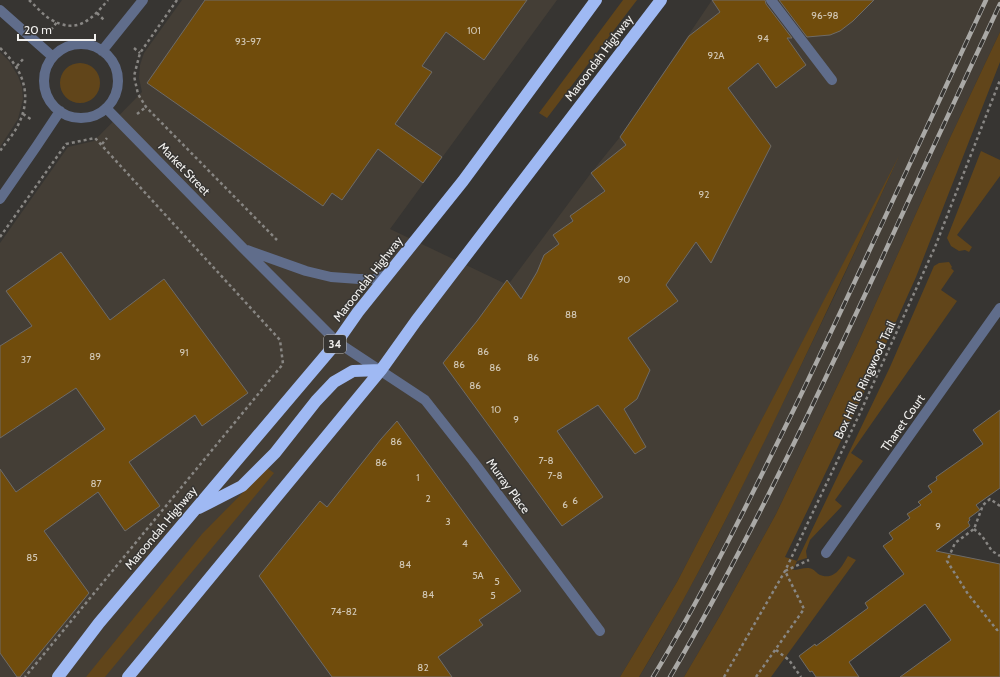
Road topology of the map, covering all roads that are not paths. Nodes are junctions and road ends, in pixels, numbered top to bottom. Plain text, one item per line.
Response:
1 (143, 0) edge
2 (596, 0) edge
3 (661, 0) edge
4 (771, 0) edge
5 (0, 10) edge
6 (102, 51) junction
7 (53, 57) junction
8 (832, 80) dead end
9 (106, 108) junction
10 (60, 111) junction
11 (0, 198) edge
12 (243, 248) junction
13 (389, 274) junction
14 (1000, 308) edge
15 (337, 342) junction
16 (381, 370) junction
17 (194, 510) junction
18 (826, 553) road end
19 (600, 631) dead end
20 (58, 677) edge
21 (128, 677) edge

1 - 6 street
2 - 13 highway, Maroondah Highway / 34
3 - 16 highway, Maroondah Highway
4 - 8 street
5 - 7 street
6 - 7 street
6 - 9 street
7 - 10 street
9 - 10 street
9 - 12 street, Market Street
10 - 11 street
12 - 13 street, Market Street
12 - 15 street, Market Street
13 - 15 highway, Maroondah Highway / 34
14 - 18 street, Thanet Court
15 - 16 street, Murray Place
15 - 17 highway, Maroondah Highway / 34
16 - 17 highway
16 - 19 street, Murray Place
16 - 21 highway, Maroondah Highway
17 - 20 highway, Maroondah Highway / 34

